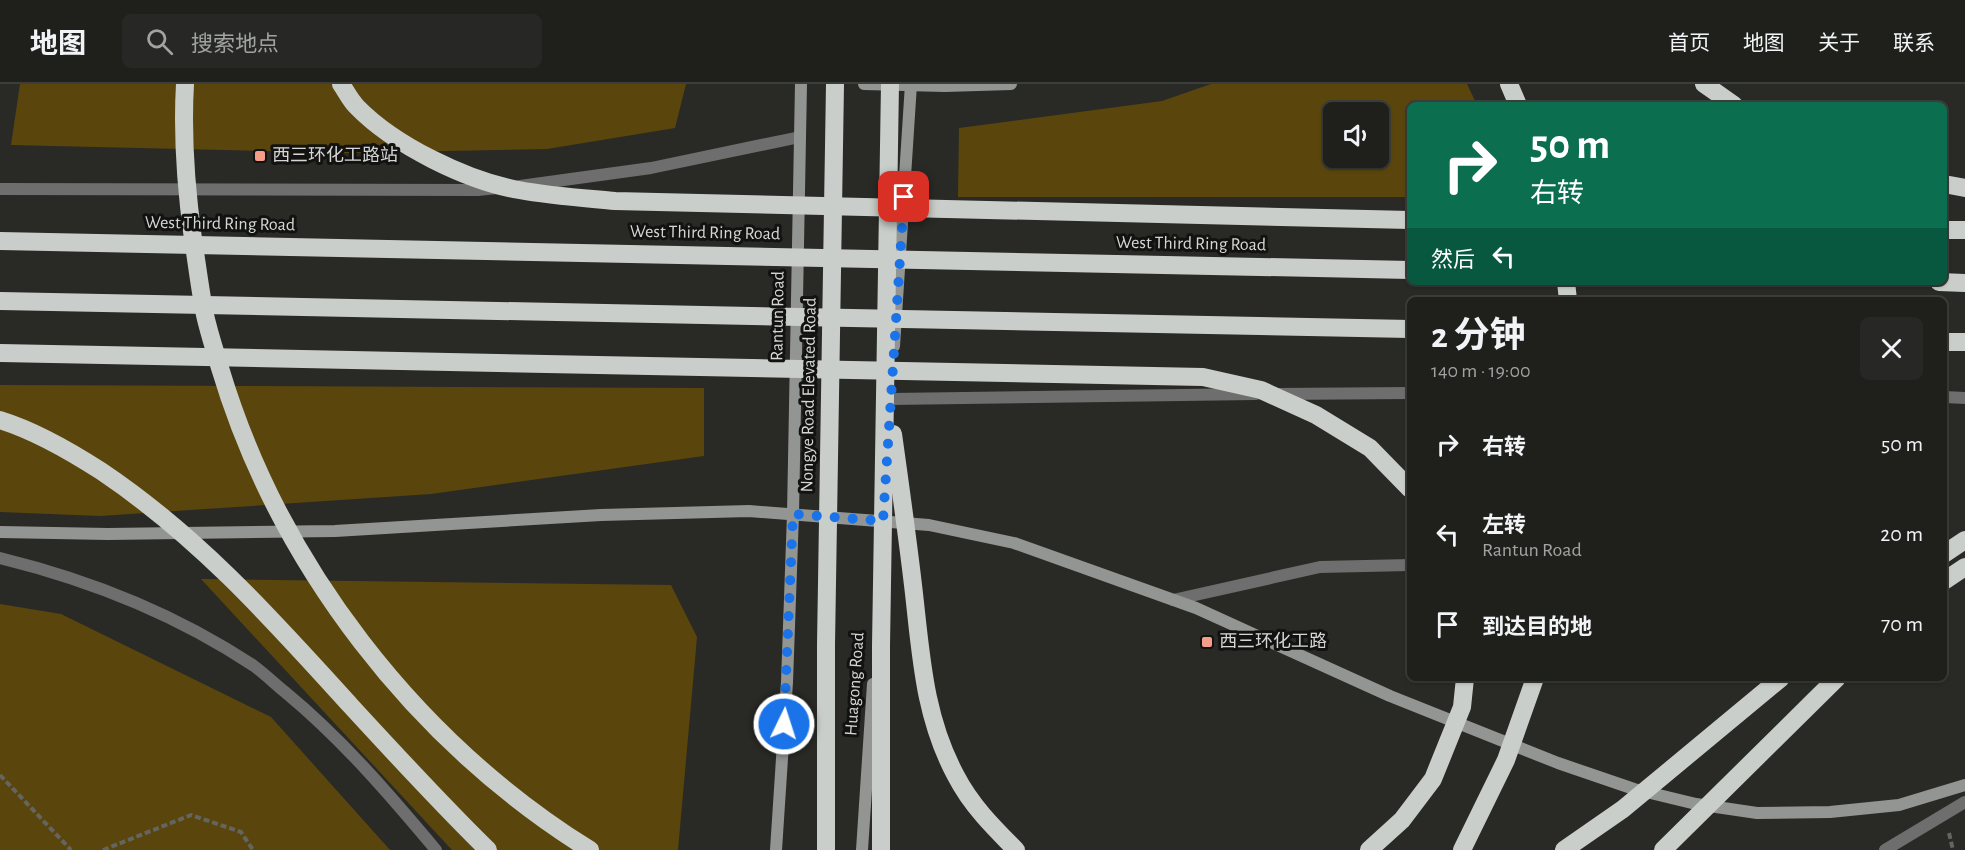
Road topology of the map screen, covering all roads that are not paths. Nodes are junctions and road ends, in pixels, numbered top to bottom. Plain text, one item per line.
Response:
1 (185, 84) edge
2 (341, 84) edge
3 (801, 84) edge
4 (826, 84) edge
5 (835, 84) edge
6 (864, 84) edge
7 (890, 84) edge
8 (993, 84) edge
9 (1011, 84) edge
10 (1509, 84) edge
11 (1704, 84) edge
12 (911, 85) edge
13 (1517, 102) edge
14 (1730, 102) edge
15 (800, 137) junction
16 (834, 162) junction
17 (1947, 185) edge
18 (1965, 188) edge
19 (0, 189) edge
20 (1407, 220) edge
21 (1947, 230) edge
22 (1965, 230) edge
23 (0, 241) edge
24 (1407, 270) edge
25 (1947, 282) edge
26 (1965, 283) edge
27 (0, 301) edge
28 (1407, 329) edge
29 (1947, 342) edge
30 (1965, 342) edge
31 (0, 353) edge
32 (885, 380) junction
33 (1407, 393) edge
34 (1947, 397) edge
35 (1965, 398) edge
36 (891, 399) junction
37 (0, 420) edge
38 (1407, 486) edge
39 (793, 514) junction
40 (883, 521) junction
41 (0, 532) edge
42 (1965, 540) edge
43 (1947, 552) edge
44 (0, 558) edge
45 (1407, 565) edge
46 (1965, 567) edge
47 (1947, 579) edge
48 (1173, 600) junction
49 (1465, 681) edge
50 (1534, 681) edge
51 (1777, 681) edge
52 (1834, 681) edge
53 (1965, 785) edge
54 (1965, 802) edge
55 (436, 850) edge
56 (488, 850) edge
57 (590, 850) edge
58 (776, 850) edge
59 (826, 850) edge
60 (862, 850) edge
61 (880, 850) edge
62 (1016, 850) edge
63 (1369, 850) edge
64 (1462, 850) edge
65 (1564, 850) edge
66 (1663, 850) edge
67 (1885, 850) edge

1 - 57 highway
2 - 20 highway
3 - 15 main road, Rantun Road
4 - 16 highway
5 - 16 highway, Nongye Road Elevated Road
6 - 12 main road
7 - 32 highway
8 - 9 main road
8 - 12 main road
10 - 13 highway
11 - 14 highway
12 - 36 main road
15 - 19 street
15 - 39 main road, Rantun Road
16 - 59 highway, Nongye Road Elevated Road
17 - 18 highway
21 - 22 highway
23 - 24 highway, West Third Ring Road
25 - 26 highway
27 - 28 highway
29 - 30 highway
31 - 38 highway
32 - 61 highway
32 - 62 highway
33 - 36 street
34 - 35 street
36 - 40 main road
37 - 56 highway
39 - 40 main road
39 - 41 main road
39 - 58 main road
40 - 48 main road
40 - 60 main road, Huagong Road
42 - 43 highway
44 - 55 street
45 - 48 street
46 - 47 highway
48 - 53 main road
49 - 63 highway
50 - 64 highway
51 - 65 highway
52 - 66 highway
54 - 67 street

